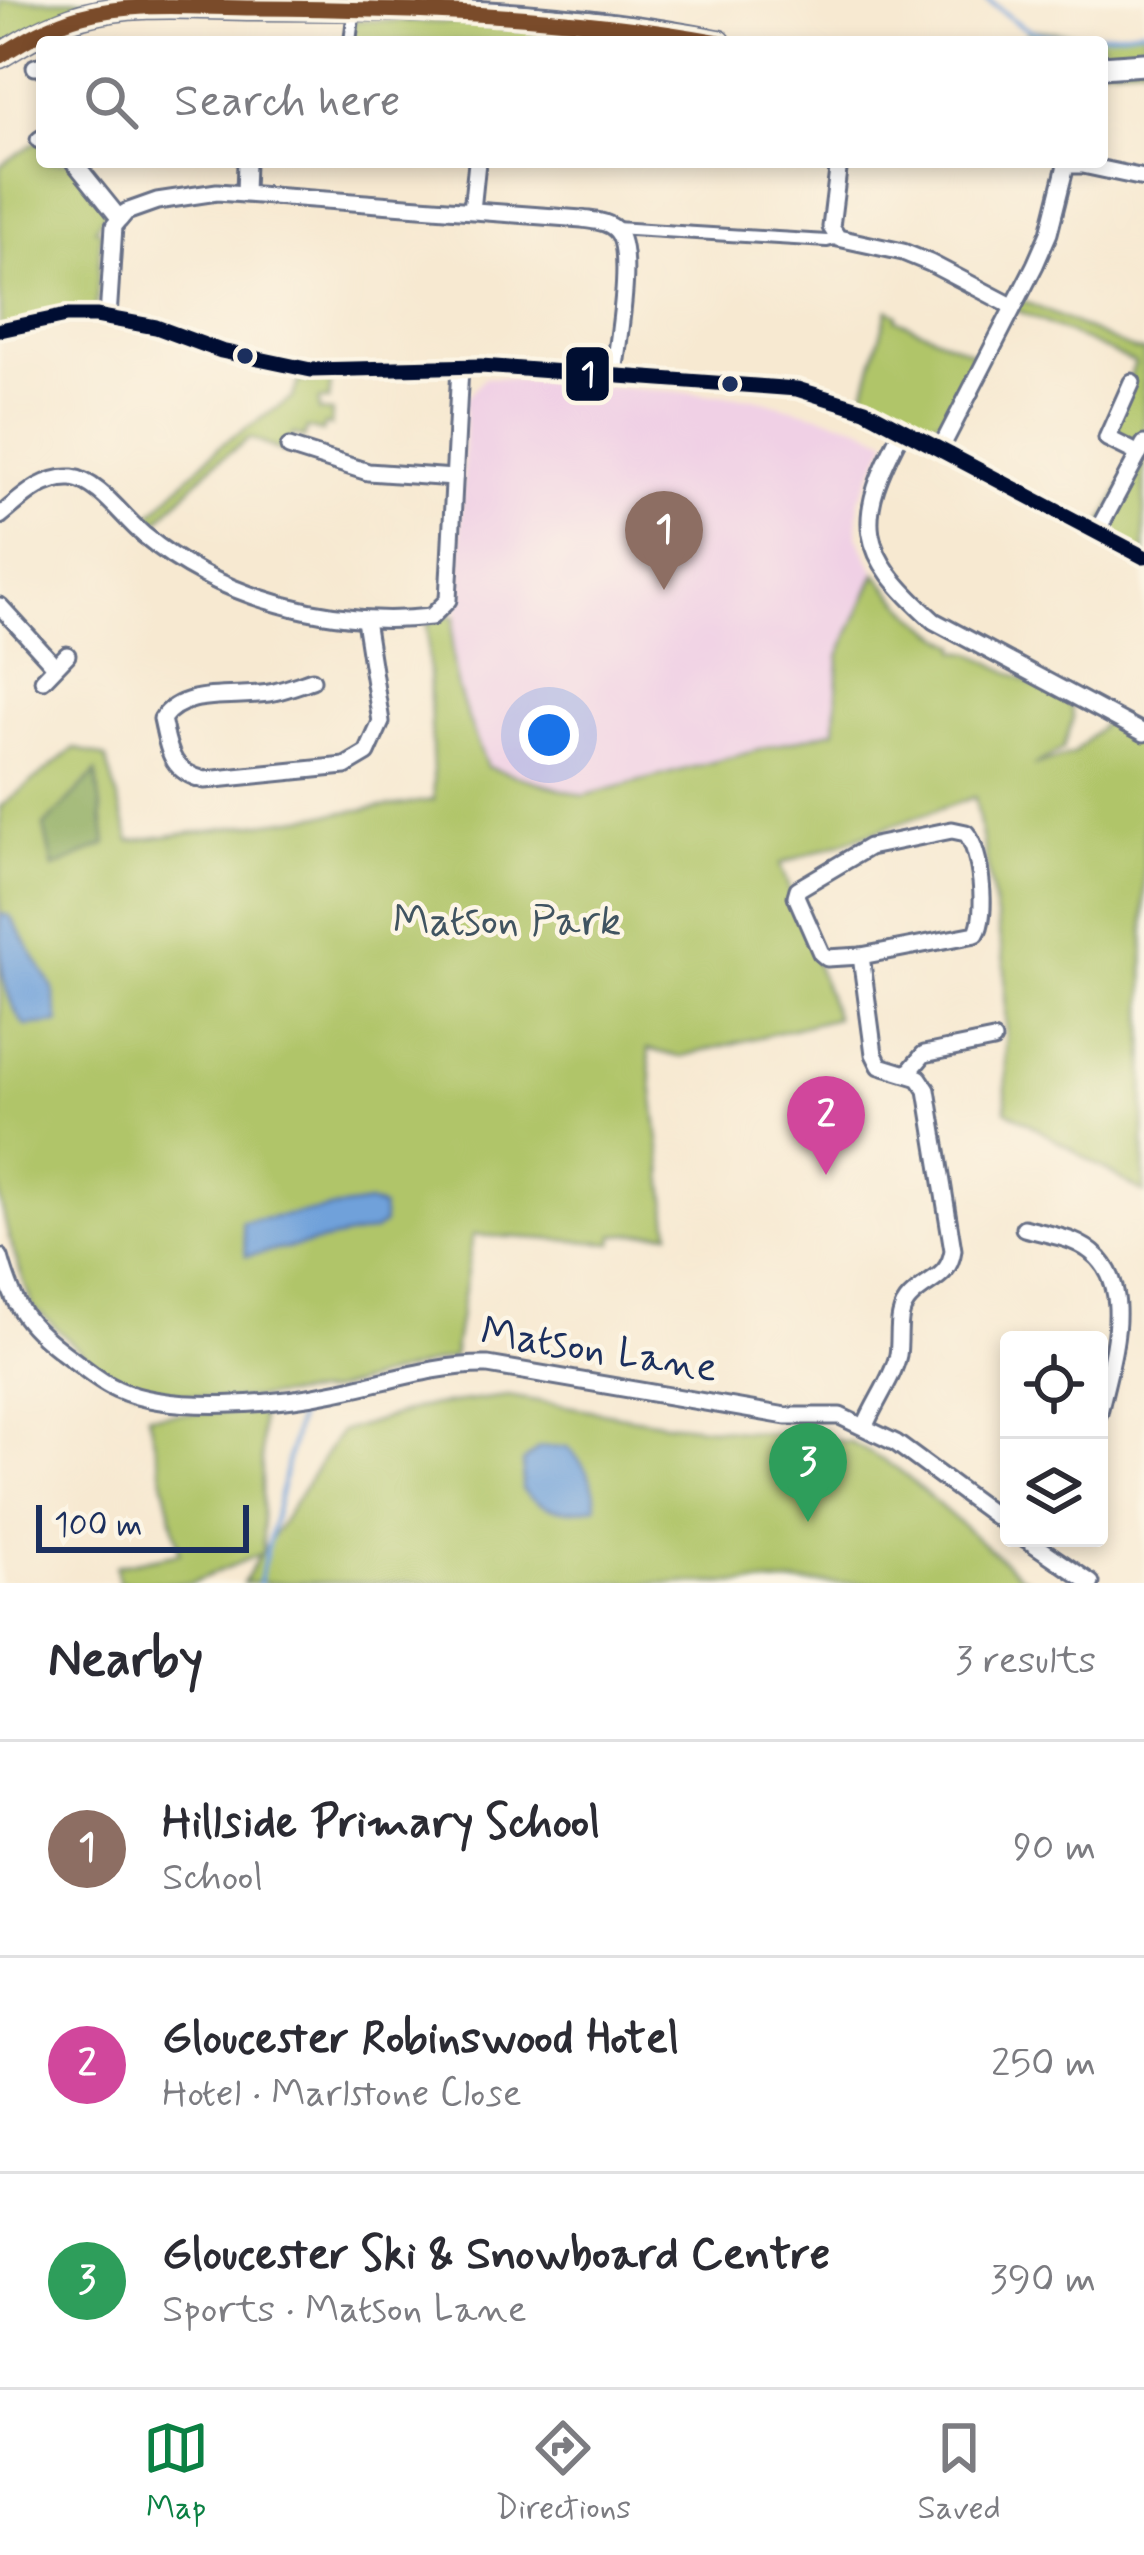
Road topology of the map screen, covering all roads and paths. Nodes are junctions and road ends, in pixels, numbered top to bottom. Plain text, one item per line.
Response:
1 (87, 8) edge
2 (575, 8) edge
3 (354, 9) junction
4 (351, 36) edge
5 (694, 36) edge
6 (0, 56) edge
7 (1144, 64) edge
8 (1108, 67) edge
9 (79, 168) edge
10 (246, 168) edge
11 (476, 168) edge
12 (838, 168) edge
13 (1058, 168) edge
14 (1097, 168) edge
15 (1144, 178) edge
16 (245, 193) junction
17 (472, 210) junction
18 (120, 219) junction
19 (615, 228) junction
20 (838, 238) junction
21 (1012, 306) junction
22 (108, 318) junction
23 (0, 330) edge
24 (460, 367) junction
25 (614, 374) junction
26 (1132, 382) dead end
27 (902, 430) junction
28 (289, 447) dead end
29 (1141, 449) edge
30 (940, 450) junction
31 (454, 478) junction
32 (0, 516) edge
33 (1097, 532) junction
34 (1144, 557) edge
35 (0, 606) edge
36 (365, 620) junction
37 (55, 667) dead end
38 (312, 680) dead end
39 (1144, 733) edge
40 (860, 956) junction
41 (993, 1040) dead end
42 (908, 1073) junction
43 (1036, 1226) dead end
44 (0, 1257) edge
45 (5, 1297) edge
46 (1108, 1375) edge
47 (865, 1426) junction
48 (1000, 1519) edge
49 (1045, 1547) edge
50 (1091, 1583) edge

1 - 3 main road
1 - 6 main road
2 - 3 main road
2 - 5 main road
3 - 4 street
7 - 8 main road
9 - 18 street
10 - 16 street
11 - 17 street
12 - 20 street
13 - 21 street
14 - 15 street
16 - 17 street
16 - 18 street
17 - 19 street
18 - 22 street
19 - 20 street
19 - 25 street
20 - 21 street
21 - 30 street
22 - 23 street
22 - 24 street
24 - 25 street
24 - 31 street
25 - 27 street
26 - 29 street
27 - 30 street
27 - 39 street
28 - 31 street
29 - 33 street
30 - 33 street
31 - 36 street
32 - 36 street
33 - 34 street
35 - 37 street
36 - 38 street
40 - 40 street
40 - 42 street
41 - 42 street
42 - 47 street
43 - 46 street
44 - 45 street, Matson Lane
45 - 47 street, Matson Lane
47 - 48 street, Matson Lane
49 - 50 street

